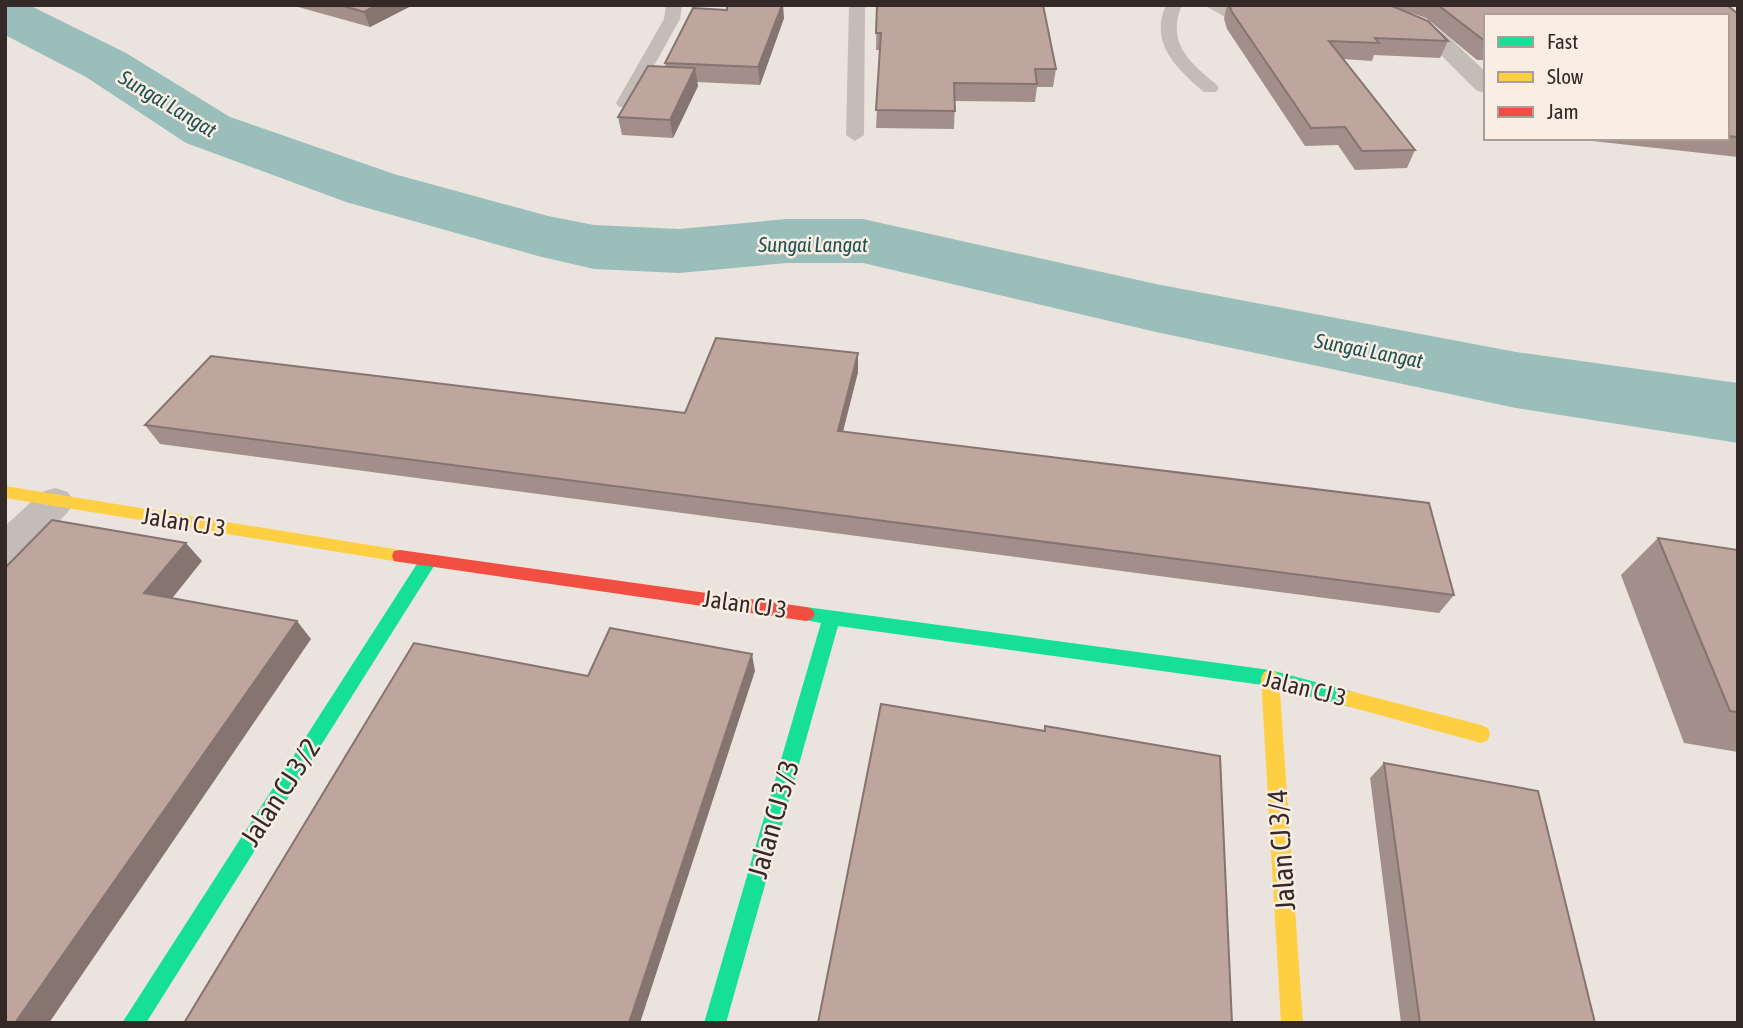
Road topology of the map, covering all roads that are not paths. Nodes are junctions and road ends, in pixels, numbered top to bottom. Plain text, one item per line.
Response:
1 (674, 5) edge
2 (857, 5) edge
3 (1174, 5) edge
4 (1212, 5) edge
5 (1358, 5) edge
6 (1231, 14) edge
7 (1484, 84) edge
8 (1210, 88) dead end
9 (625, 103) edge
10 (855, 135) dead end
11 (5, 492) edge
12 (55, 502) junction
13 (5, 551) edge
14 (428, 561) junction
15 (832, 616) junction
16 (1270, 678) junction
17 (1481, 734) dead end
18 (133, 1023) edge
19 (715, 1023) edge
20 (1292, 1023) edge

1 - 9 lane
2 - 10 lane
3 - 8 lane
4 - 6 lane
5 - 7 street
11 - 12 street, Jalan CJ 3
12 - 13 street
12 - 14 street, Jalan CJ 3
14 - 15 street, Jalan CJ 3
14 - 18 street, Jalan CJ 3/2
15 - 16 street, Jalan CJ 3
15 - 19 street, Jalan CJ 3/3
16 - 17 street, Jalan CJ 3
16 - 20 street, Jalan CJ 3/4

